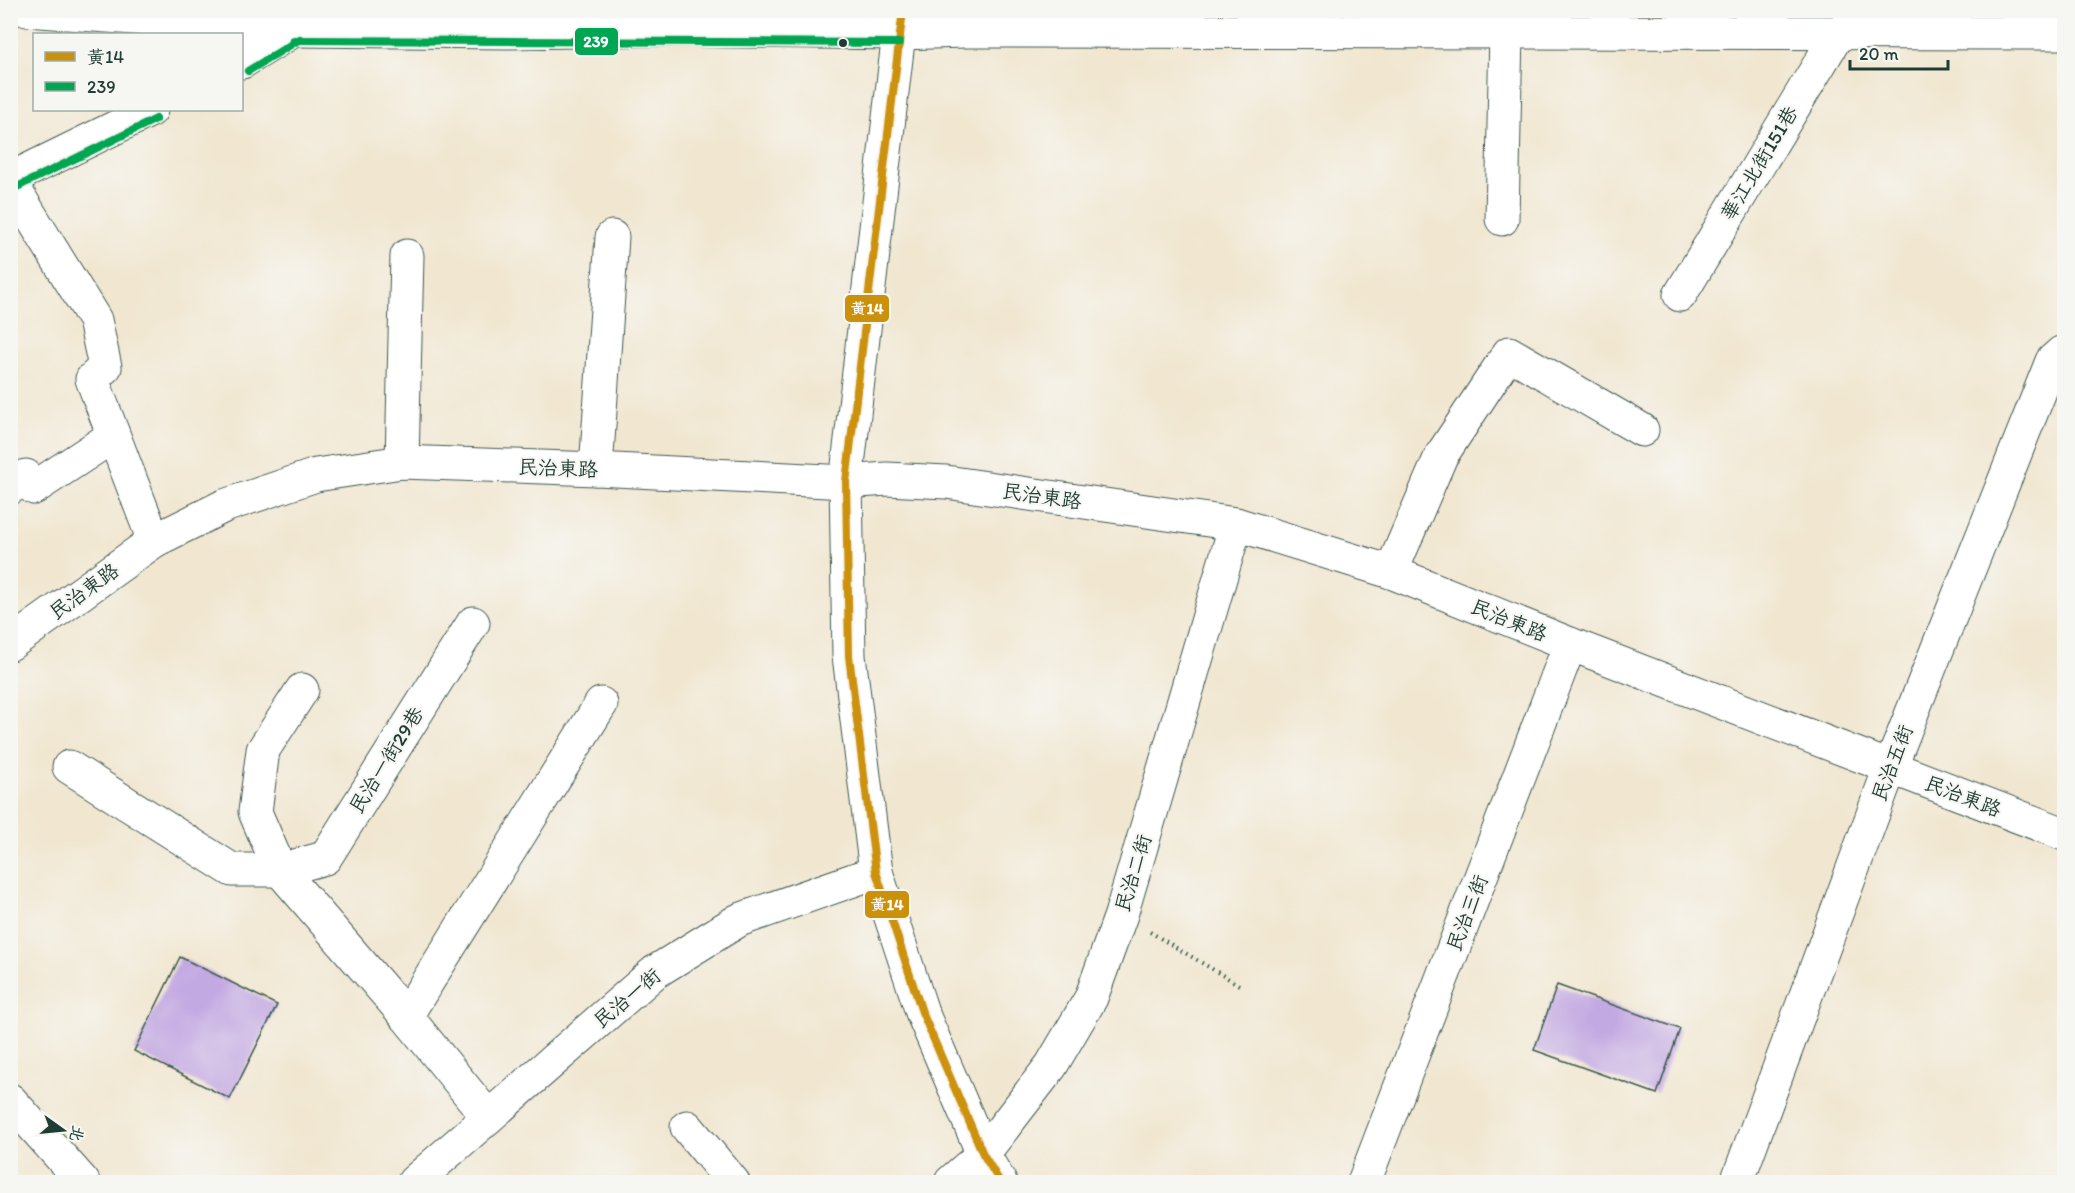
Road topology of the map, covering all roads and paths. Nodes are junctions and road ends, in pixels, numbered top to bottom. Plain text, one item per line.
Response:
1 (27, 10) edge
2 (901, 22) edge
3 (294, 30) junction
4 (1506, 32) junction
5 (1839, 32) junction
6 (2064, 33) edge
7 (243, 61) edge
8 (149, 111) edge
9 (10, 181) edge
10 (1502, 219) dead end
11 (612, 237) dead end
12 (407, 256) dead end
13 (1680, 295) dead end
14 (2064, 353) edge
15 (1642, 430) dead end
16 (113, 436) junction
17 (402, 462) junction
18 (596, 469) junction
19 (846, 482) junction
20 (10, 488) edge
21 (1236, 524) junction
22 (154, 541) junction
23 (1391, 572) junction
24 (473, 623) dead end
25 (1570, 644) junction
26 (10, 645) edge
27 (302, 690) dead end
28 (601, 704) dead end
29 (69, 767) dead end
30 (1890, 768) junction
31 (2064, 834) edge
32 (280, 870) junction
33 (876, 872) junction
34 (1121, 915) junction
35 (1239, 985) dead end
36 (406, 1016) junction
37 (10, 1100) edge
38 (488, 1117) junction
39 (687, 1127) dead end
40 (983, 1154) junction
41 (83, 1182) edge
42 (414, 1182) edge
43 (733, 1182) edge
44 (951, 1182) edge
45 (1000, 1182) edge
46 (1364, 1182) edge
47 (1737, 1182) edge

1 - 3 street
2 - 3 street
2 - 4 street
2 - 19 street
3 - 7 street
4 - 5 street
4 - 10 street
5 - 6 street
5 - 13 street, 華江北街151巷
8 - 9 street
9 - 16 street
11 - 18 street
12 - 17 street
14 - 30 street, 民治五街
15 - 23 street
16 - 20 street
16 - 22 street
17 - 18 street, 民治東路
17 - 22 street, 民治東路
18 - 19 street, 民治東路
19 - 21 street, 民治東路
19 - 33 street
21 - 23 street, 民治東路
21 - 34 street, 民治二街
22 - 26 street, 民治東路
23 - 25 street, 民治東路
24 - 32 street, 民治一街29巷
25 - 30 street, 民治東路
25 - 46 street, 民治三街
27 - 32 street
28 - 36 street
29 - 32 street, 民治一街29巷
30 - 31 street, 民治東路
30 - 47 street, 民治五街
32 - 36 street
33 - 38 street, 民治一街
33 - 40 street
34 - 35 path
34 - 40 street, 民治二街
36 - 38 street
37 - 41 street
38 - 42 street, 民治一街
39 - 43 street
40 - 44 street, 民治二街
40 - 45 street

